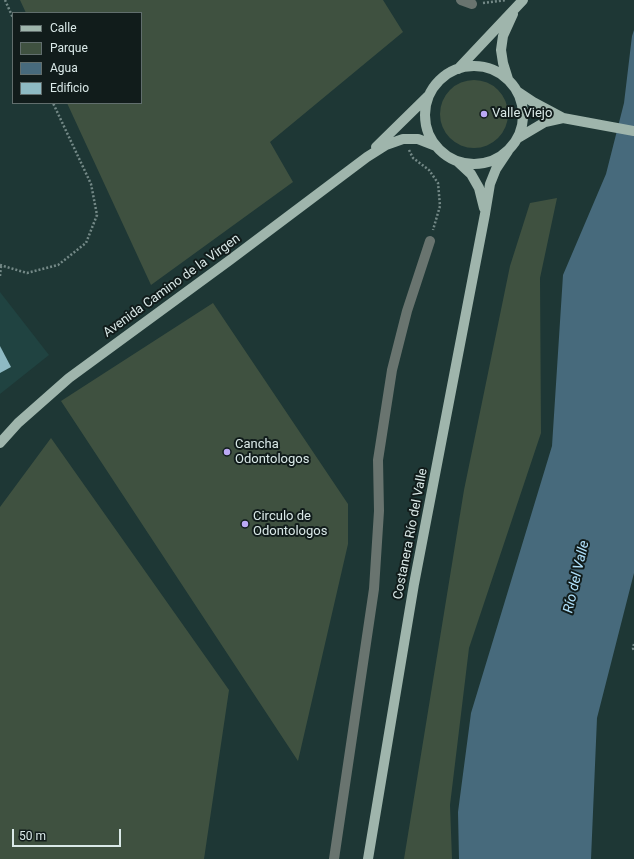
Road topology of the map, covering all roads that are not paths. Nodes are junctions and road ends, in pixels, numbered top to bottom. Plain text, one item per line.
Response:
1 (461, 0) edge
2 (523, 0) edge
3 (472, 4) road end
4 (514, 10) junction
5 (458, 69) junction
6 (508, 79) junction
7 (431, 92) junction
8 (518, 92) junction
9 (563, 118) junction
10 (634, 131) edge
11 (518, 138) junction
12 (436, 146) junction
13 (508, 151) junction
14 (367, 157) junction
15 (455, 160) junction
16 (485, 214) junction
17 (430, 241) road end
18 (0, 443) edge
19 (334, 859) edge
20 (368, 859) edge

1 - 3 street
2 - 4 main road
4 - 5 main road
4 - 6 main road
5 - 6 main road
5 - 7 main road
6 - 8 main road
7 - 12 main road
7 - 14 main road, Avenida Camino de la Virgen
8 - 9 main road
8 - 11 main road
9 - 10 main road
9 - 11 main road
11 - 13 main road
12 - 14 main road, Avenida Camino de la Virgen
12 - 15 main road
13 - 15 main road
13 - 16 main road, Costanera Río del Valle
14 - 18 main road, Avenida Camino de la Virgen
15 - 16 main road, Costanera Río del Valle
16 - 20 main road, Costanera Río del Valle
17 - 19 street

